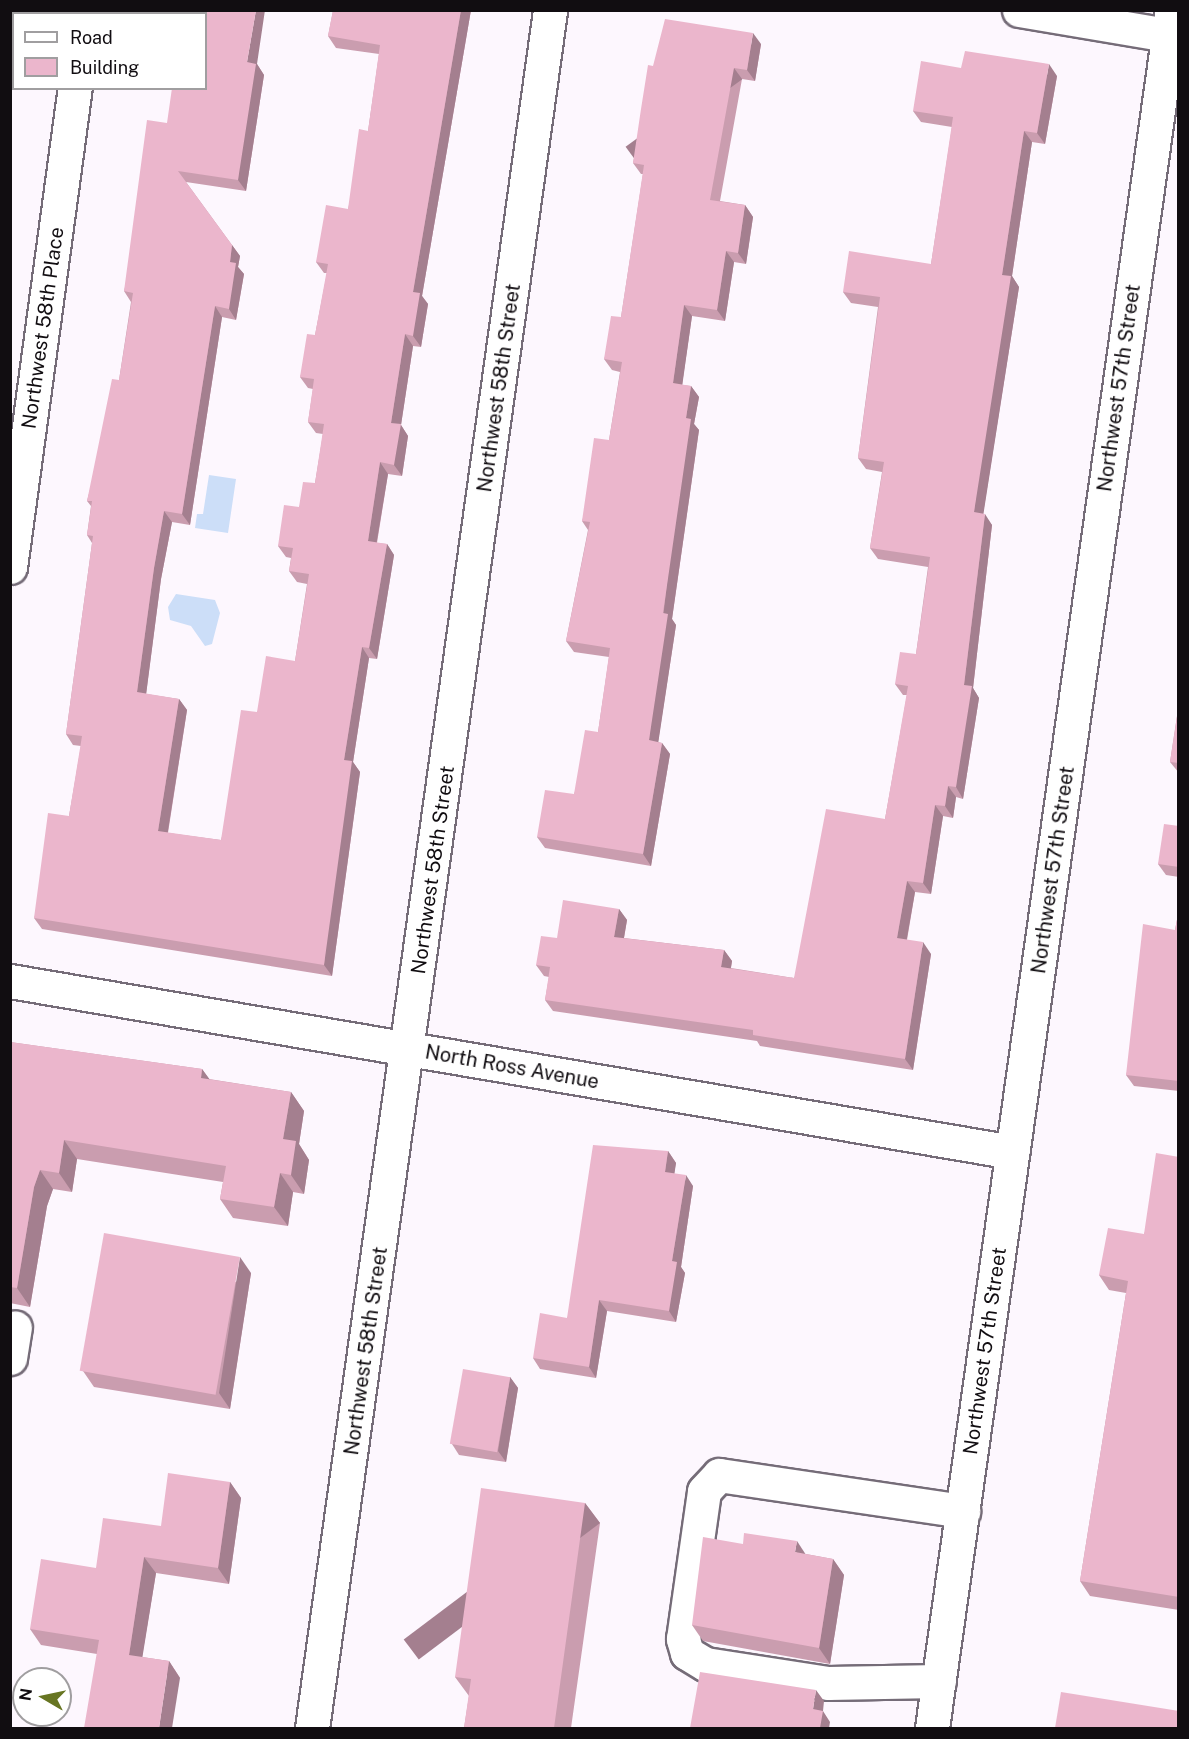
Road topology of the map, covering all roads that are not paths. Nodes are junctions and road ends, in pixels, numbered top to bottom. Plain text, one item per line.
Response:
1 (550, 10) edge
2 (1019, 10) edge
3 (1173, 27) edge
4 (75, 90) edge
5 (10, 567) edge
6 (10, 981) edge
7 (409, 1049) junction
8 (1013, 1152) junction
9 (963, 1511) junction
10 (939, 1681) junction
11 (312, 1728) edge
12 (932, 1728) edge

1 - 7 street, Northwest 58th Street
2 - 3 street
3 - 8 street, Northwest 57th Street
4 - 5 street, Northwest 58th Place
6 - 7 street, North Ross Avenue
7 - 8 street, North Ross Avenue
7 - 11 street, Northwest 58th Street
8 - 9 street, Northwest 57th Street
9 - 10 street, Northwest 57th Street
9 - 10 street
10 - 12 street, Northwest 57th Street

